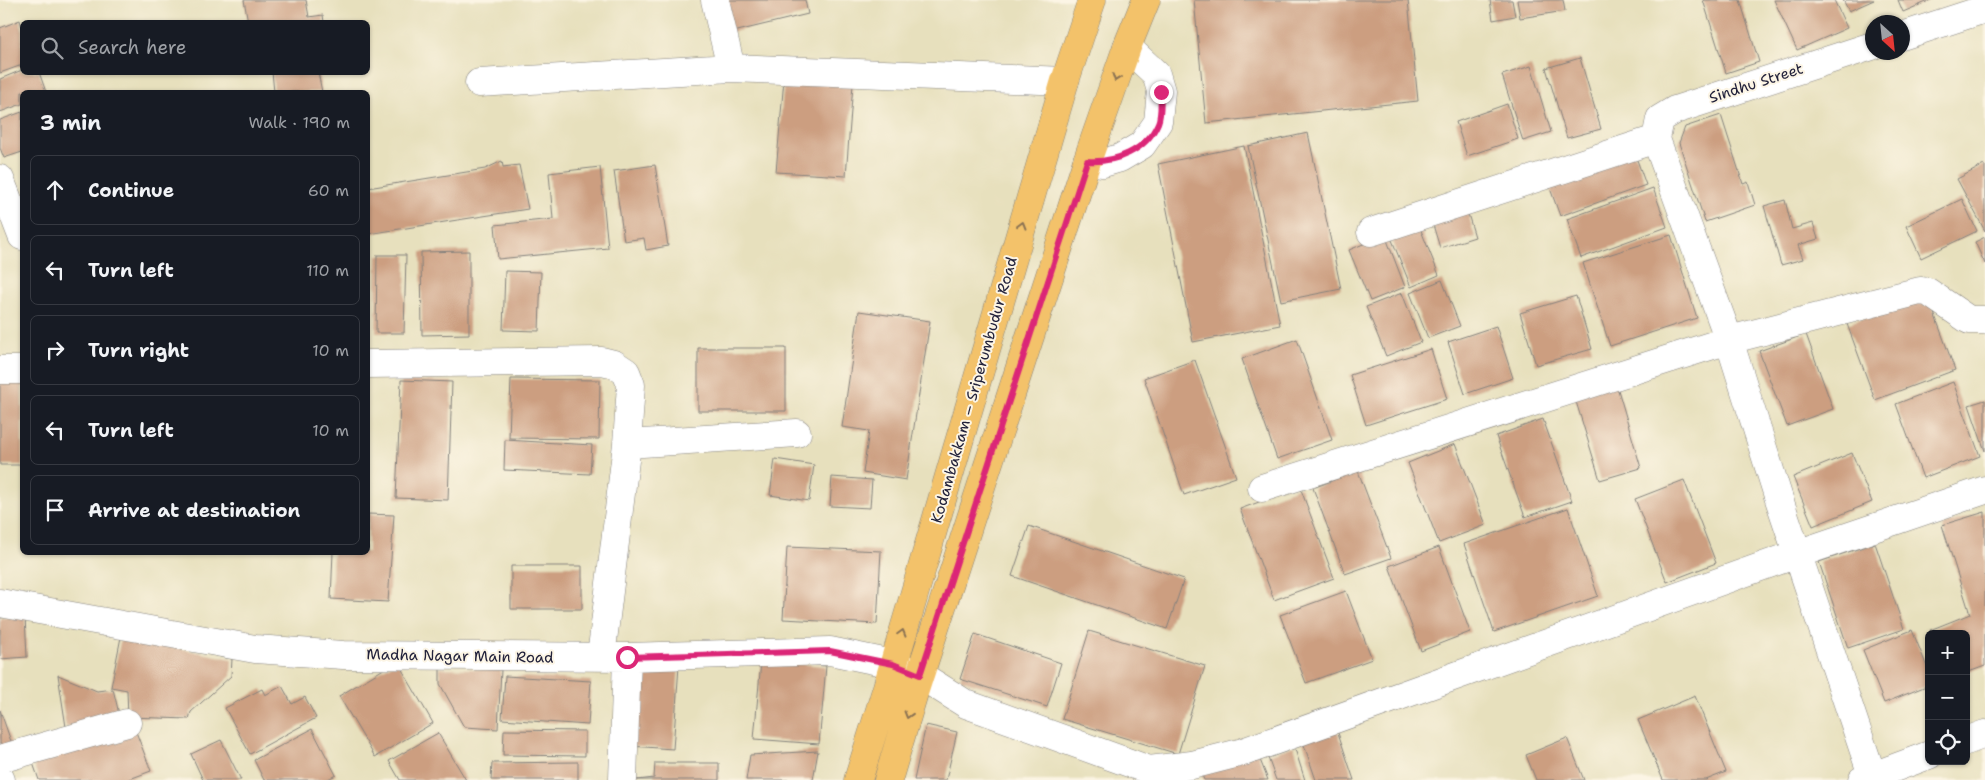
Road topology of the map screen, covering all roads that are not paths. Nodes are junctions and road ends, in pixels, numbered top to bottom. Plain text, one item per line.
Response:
1 (715, 0) edge
2 (1092, 0) edge
3 (1146, 0) edge
4 (1985, 9) edge
5 (1910, 33) edge
6 (1127, 47) junction
7 (1865, 48) edge
8 (731, 68) junction
9 (1065, 81) junction
10 (479, 83) dead end
11 (1656, 139) junction
12 (1087, 161) junction
13 (0, 179) edge
14 (20, 231) edge
15 (1371, 232) dead end
16 (1985, 320) edge
17 (1729, 340) junction
18 (370, 364) edge
19 (0, 370) edge
20 (20, 370) edge
21 (797, 433) dead end
22 (627, 444) junction
23 (1262, 488) dead end
24 (1985, 490) edge
25 (1797, 554) junction
26 (0, 603) edge
27 (614, 657) junction
28 (893, 664) junction
29 (920, 675) junction
30 (127, 723) dead end
31 (1985, 734) edge
32 (1970, 740) edge
33 (1925, 756) edge
34 (0, 759) edge
35 (1867, 778) edge
36 (623, 780) edge
37 (858, 780) edge
38 (888, 780) edge

1 - 8 street
2 - 9 main road, Kodambakkam – Sriperumbudur Road
3 - 6 main road
4 - 5 street
6 -> 12 main road
6 - 12 street
7 - 11 street, Sindhu Street
8 - 9 street
8 - 10 street
28 -> 9 main road, Kodambakkam – Sriperumbudur Road
11 - 15 street
11 - 17 street
12 - 29 main road
13 - 14 street
16 - 17 street
17 - 23 street
17 - 25 street
18 - 22 street
19 - 20 street
21 - 22 street
22 - 27 street
24 - 25 street, Madha Nagar Main Road
25 - 29 street, Madha Nagar Main Road
25 - 35 street
26 - 27 street, Madha Nagar Main Road
27 - 28 street, Madha Nagar Main Road
27 - 36 street
28 - 29 street, Madha Nagar Main Road
28 - 37 main road, Kodambakkam – Sriperumbudur Road
29 -> 38 main road
30 - 34 street
31 - 32 street
33 - 35 street

